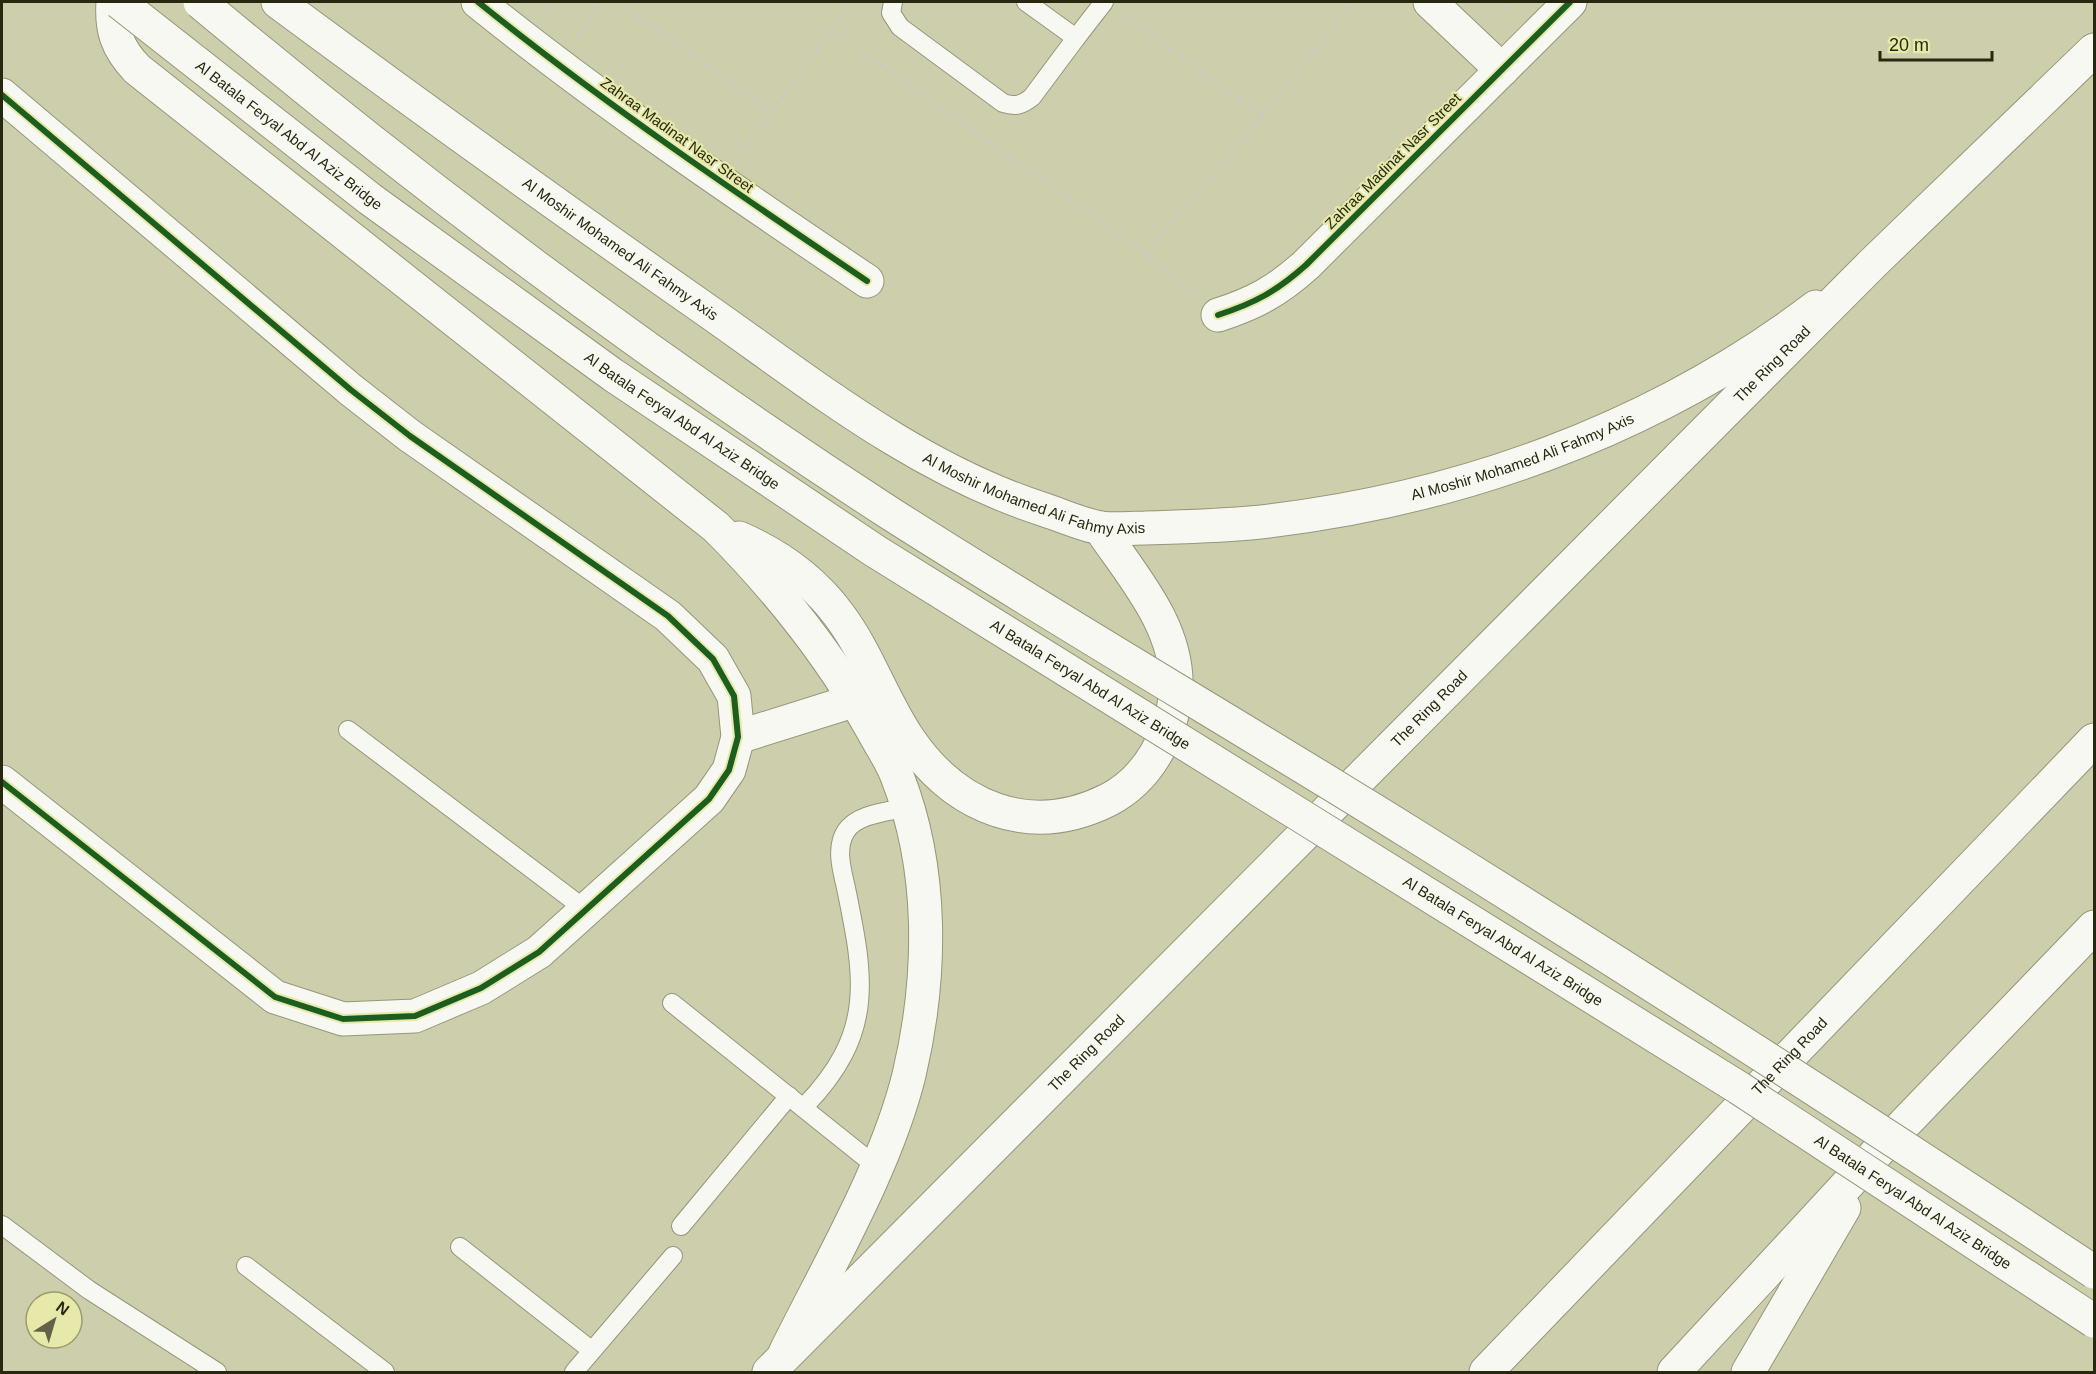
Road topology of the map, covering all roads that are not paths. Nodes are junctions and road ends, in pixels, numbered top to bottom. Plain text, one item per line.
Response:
1 (113, 2) edge
2 (118, 2) edge
3 (201, 2) edge
4 (278, 2) edge
5 (478, 2) edge
6 (893, 2) edge
7 (1026, 2) edge
8 (1104, 2) edge
9 (1430, 2) edge
10 (1570, 2) edge
11 (1076, 38) junction
12 (2094, 50) edge
13 (1502, 70) junction
14 (2, 95) edge
15 (1872, 264) junction
16 (867, 281) dead end
17 (1218, 315) road end
18 (716, 527) junction
19 (1100, 528) junction
20 (856, 700) junction
21 (348, 730) dead end
22 (738, 737) junction
23 (2094, 740) edge
24 (2, 782) edge
25 (908, 807) junction
26 (586, 910) junction
27 (2094, 927) edge
28 (672, 1003) dead end
29 (789, 1096) junction
30 (804, 1107) junction
31 (1882, 1147) junction
32 (877, 1167) junction
33 (2, 1225) edge
34 (681, 1226) dead end
35 (460, 1247) dead end
36 (673, 1256) dead end
37 (246, 1266) dead end
38 (2094, 1272) edge
39 (2094, 1321) edge
40 (591, 1350) junction
41 (776, 1365) edge
42 (216, 1372) edge
43 (385, 1372) edge
44 (574, 1372) edge
45 (1486, 1372) edge
46 (1674, 1372) edge
47 (1749, 1372) edge

1 - 18 main road
2 - 39 main road, Al Batala Feryal Abd Al Aziz Bridge, bridge
3 - 38 main road, bridge
4 - 19 main road, Al Moshir Mohamed Ali Fahmy Axis
5 - 16 main road, Zahraa Madinat Nasr Street
6 - 11 lane
7 - 11 lane
8 - 11 lane
9 - 13 main road
10 - 13 main road, Zahraa Madinat Nasr Street
12 - 15 main road, The Ring Road
13 - 17 main road, Zahraa Madinat Nasr Street
14 - 22 main road
15 - 19 main road, Al Moshir Mohamed Ali Fahmy Axis
15 - 41 main road, The Ring Road
18 - 19 main road
18 - 20 main road
20 - 22 main road
20 - 25 main road
21 - 26 lane
22 - 26 main road
23 - 45 main road, The Ring Road
24 - 26 main road
25 - 30 lane
25 - 32 main road
27 - 31 main road
28 - 29 lane
29 - 30 lane
29 - 34 lane
30 - 32 lane
31 - 46 main road
31 - 47 main road
32 - 41 main road
33 - 42 lane
35 - 40 lane
36 - 40 lane
37 - 43 lane
40 - 44 lane

